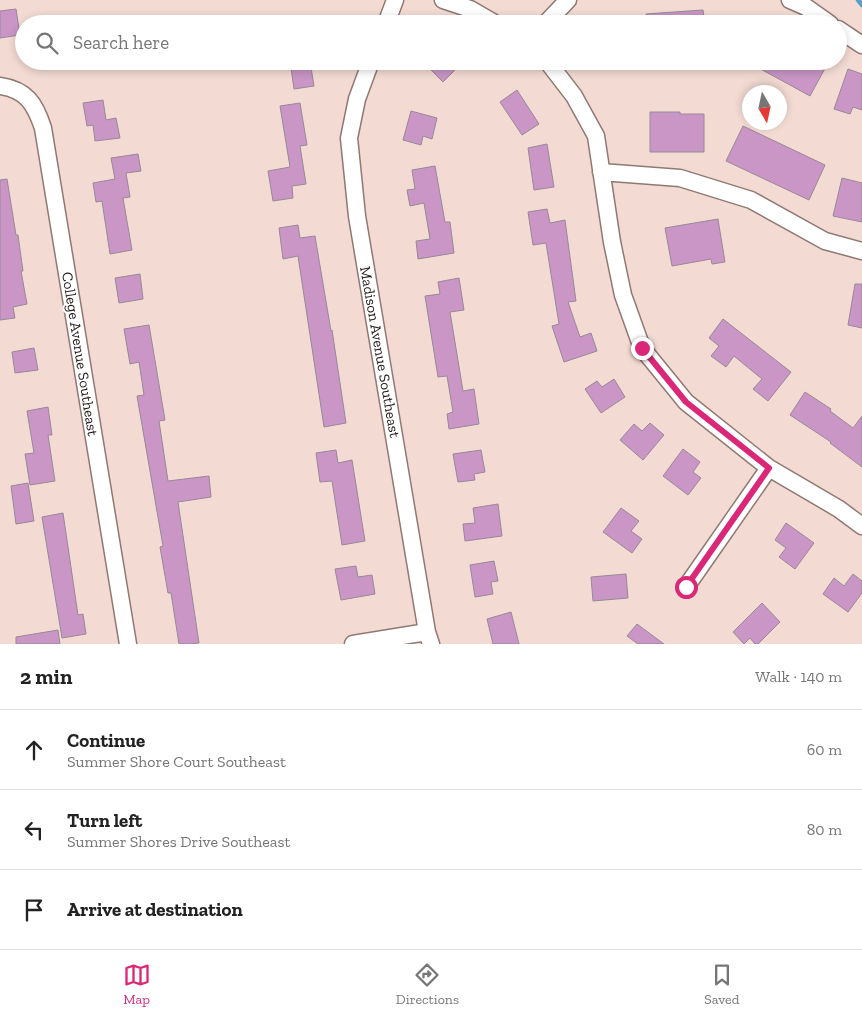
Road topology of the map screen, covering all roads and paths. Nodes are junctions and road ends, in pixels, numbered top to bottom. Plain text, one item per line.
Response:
1 (395, 0) edge
2 (443, 0) edge
3 (568, 0) edge
4 (790, 0) edge
5 (389, 15) edge
6 (480, 15) edge
7 (554, 15) edge
8 (817, 15) edge
9 (847, 35) edge
10 (862, 46) edge
11 (368, 70) edge
12 (554, 70) edge
13 (0, 86) edge
14 (602, 172) junction
15 (862, 251) edge
16 (769, 468) junction
17 (862, 526) edge
18 (686, 587) dead end
19 (429, 638) edge
20 (128, 644) edge
21 (353, 644) edge

1 - 5 street
2 - 6 street
3 - 7 street
4 - 8 street
9 - 10 street
11 - 19 street, Madison Avenue Southeast
12 - 14 street
13 - 20 street, College Avenue Southeast
14 - 15 street
14 - 16 street
16 - 17 street
16 - 18 street
19 - 21 street

